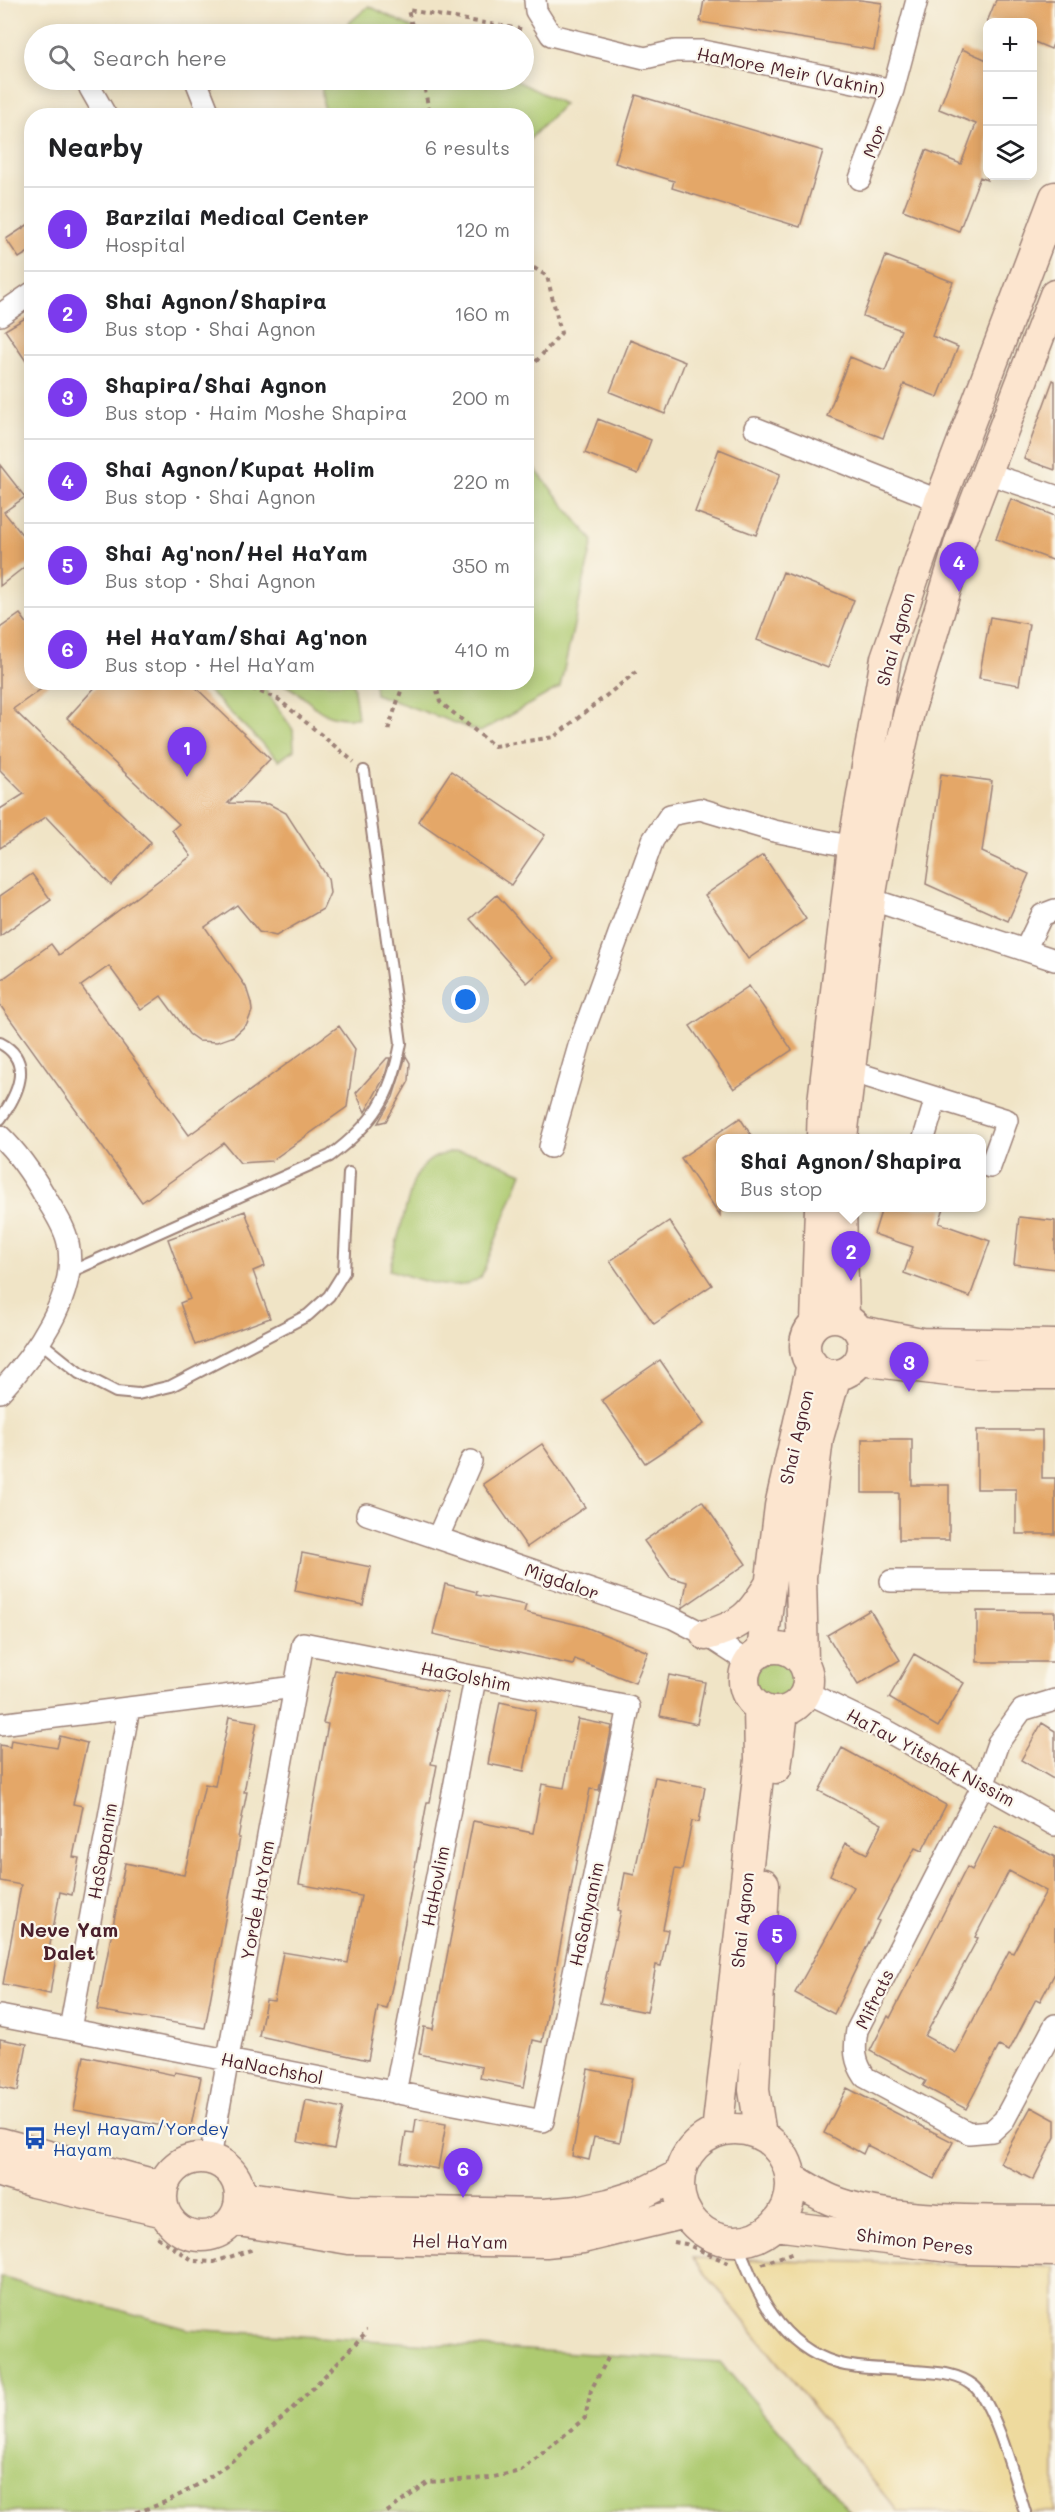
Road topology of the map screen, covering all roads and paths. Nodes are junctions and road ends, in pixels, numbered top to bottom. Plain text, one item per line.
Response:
1 (535, 0) edge
2 (917, 0) edge
3 (412, 24) edge
4 (488, 24) edge
5 (534, 32) edge
6 (551, 35) junction
7 (91, 90) edge
8 (200, 90) edge
9 (425, 90) edge
10 (893, 90) junction
11 (101, 108) edge
12 (207, 108) edge
13 (428, 108) edge
14 (860, 179) dead end
15 (1055, 197) edge
16 (534, 268) edge
17 (1055, 295) edge
18 (24, 298) edge
19 (0, 315) edge
20 (534, 364) edge
21 (755, 428) dead end
22 (987, 473) junction
23 (1055, 496) edge
24 (940, 501) junction
25 (636, 672) dead end
26 (255, 690) edge
27 (401, 690) edge
28 (437, 690) edge
29 (388, 730) dead end
30 (364, 771) joint
31 (853, 847) junction
32 (870, 899) junction
33 (1055, 910) edge
34 (1025, 950) junction
35 (1055, 960) edge
36 (0, 1043) edge
37 (850, 1071) junction
38 (936, 1098) junction
39 (0, 1119) edge
40 (822, 1134) edge
41 (842, 1134) edge
42 (925, 1134) edge
43 (0, 1136) edge
44 (550, 1147) dead end
45 (986, 1166) edge
46 (349, 1173) dead end
47 (821, 1212) edge
48 (842, 1212) edge
49 (70, 1272) junction
50 (840, 1324) junction
51 (39, 1341) junction
52 (1055, 1345) edge
53 (836, 1366) junction
54 (1055, 1374) edge
55 (0, 1392) edge
56 (471, 1461) dead end
57 (367, 1514) dead end
58 (438, 1537) junction
59 (891, 1581) dead end
60 (772, 1582) junction
61 (1055, 1582) edge
62 (706, 1635) junction
63 (303, 1643) joint
64 (755, 1658) junction
65 (803, 1662) junction
66 (475, 1678) junction
67 (295, 1687) junction
68 (806, 1692) junction
69 (1055, 1700) edge
70 (629, 1707) joint
71 (129, 1708) junction
72 (771, 1710) junction
73 (0, 1724) edge
74 (984, 1783) junction
75 (1055, 1825) edge
76 (0, 2016) edge
77 (70, 2029) junction
78 (1054, 2029) edge
79 (228, 2060) junction
80 (395, 2092) junction
81 (543, 2121) joint
82 (717, 2132) junction
83 (761, 2135) junction
84 (0, 2143) edge
85 (210, 2158) junction
86 (0, 2172) edge
87 (679, 2175) junction
88 (791, 2178) junction
89 (164, 2200) junction
90 (237, 2208) junction
91 (686, 2213) junction
92 (1055, 2222) edge
93 (775, 2225) junction
94 (737, 2242) junction
95 (1055, 2251) edge
96 (367, 2331) dead end
97 (608, 2358) dead end
98 (136, 2512) edge
99 (387, 2512) edge
100 (1025, 2512) edge

1 - 6 street
2 - 10 street, Mor
3 - 4 path
5 - 6 path
6 - 10 street, HaMore Meir (Vaknin)
7 - 11 street
8 - 12 street
9 - 13 path
10 - 14 street, Mor
15 - 24 street, Shai Agnon
16 - 20 path
17 - 22 street, Shai Agnon
18 - 19 street
21 - 24 street
22 - 23 street
22 - 32 street, Shai Agnon
24 - 31 street, Shai Agnon
25 - 28 path
26 - 30 path
27 - 29 path
30 - 49 lane
31 - 40 street, Shai Agnon
31 - 44 street
32 - 34 street
32 - 37 street, Shai Agnon
33 - 34 street
34 - 35 street
36 - 39 lane
37 - 38 street
37 - 41 street, Shai Agnon
38 - 42 street
38 - 45 street
43 - 49 street
46 - 51 lane
47 - 50 street
48 - 50 street
49 - 51 street
50 - 52 street
50 - 53 street
50 - 53 street
51 - 55 street
53 - 54 street
53 - 60 street, Shai Agnon
53 - 65 street, Shai Agnon
56 - 58 street
57 - 58 street, Migdalor
58 - 62 street, Migdalor
59 - 61 street
60 - 62 street
60 - 64 street, Shai Agnon
62 - 64 street, Migdalor
63 - 66 street, HaGolshim
63 - 67 street, Yorde HaYam
64 - 65 street
64 - 72 street
65 - 68 street
66 - 70 street, HaGolshim
66 - 80 street, HaHovlim
67 - 71 street
67 - 79 street, Yorde HaYam
68 - 72 street
68 - 74 street, HaTav Yitshak Nissim
69 - 74 street, Mifrats
70 - 81 street, HaSahyanim
71 - 73 street
71 - 77 street, HaSapanim
72 - 82 street, Shai Agnon
72 - 83 street, Shai Agnon
74 - 75 street, HaTav Yitshak Nissim
74 - 78 street, Mifrats
76 - 77 street, HaNachshol
77 - 79 street, HaNachshol
79 - 80 street, HaNachshol
79 - 85 street, Yorde HaYam
80 - 81 street, HaNachshol
82 - 83 street
82 - 87 street
83 - 88 street
84 - 89 street
85 - 89 street
85 - 90 street
86 - 89 street
87 - 90 street, Hel HaYam
87 - 91 street
88 - 92 street, Shimon Peres
88 - 93 street
89 - 90 street
90 - 91 street, Hel HaYam
91 - 94 street
93 - 94 street
93 - 95 street, Shimon Peres
94 - 100 lane
96 - 98 path
97 - 99 path

